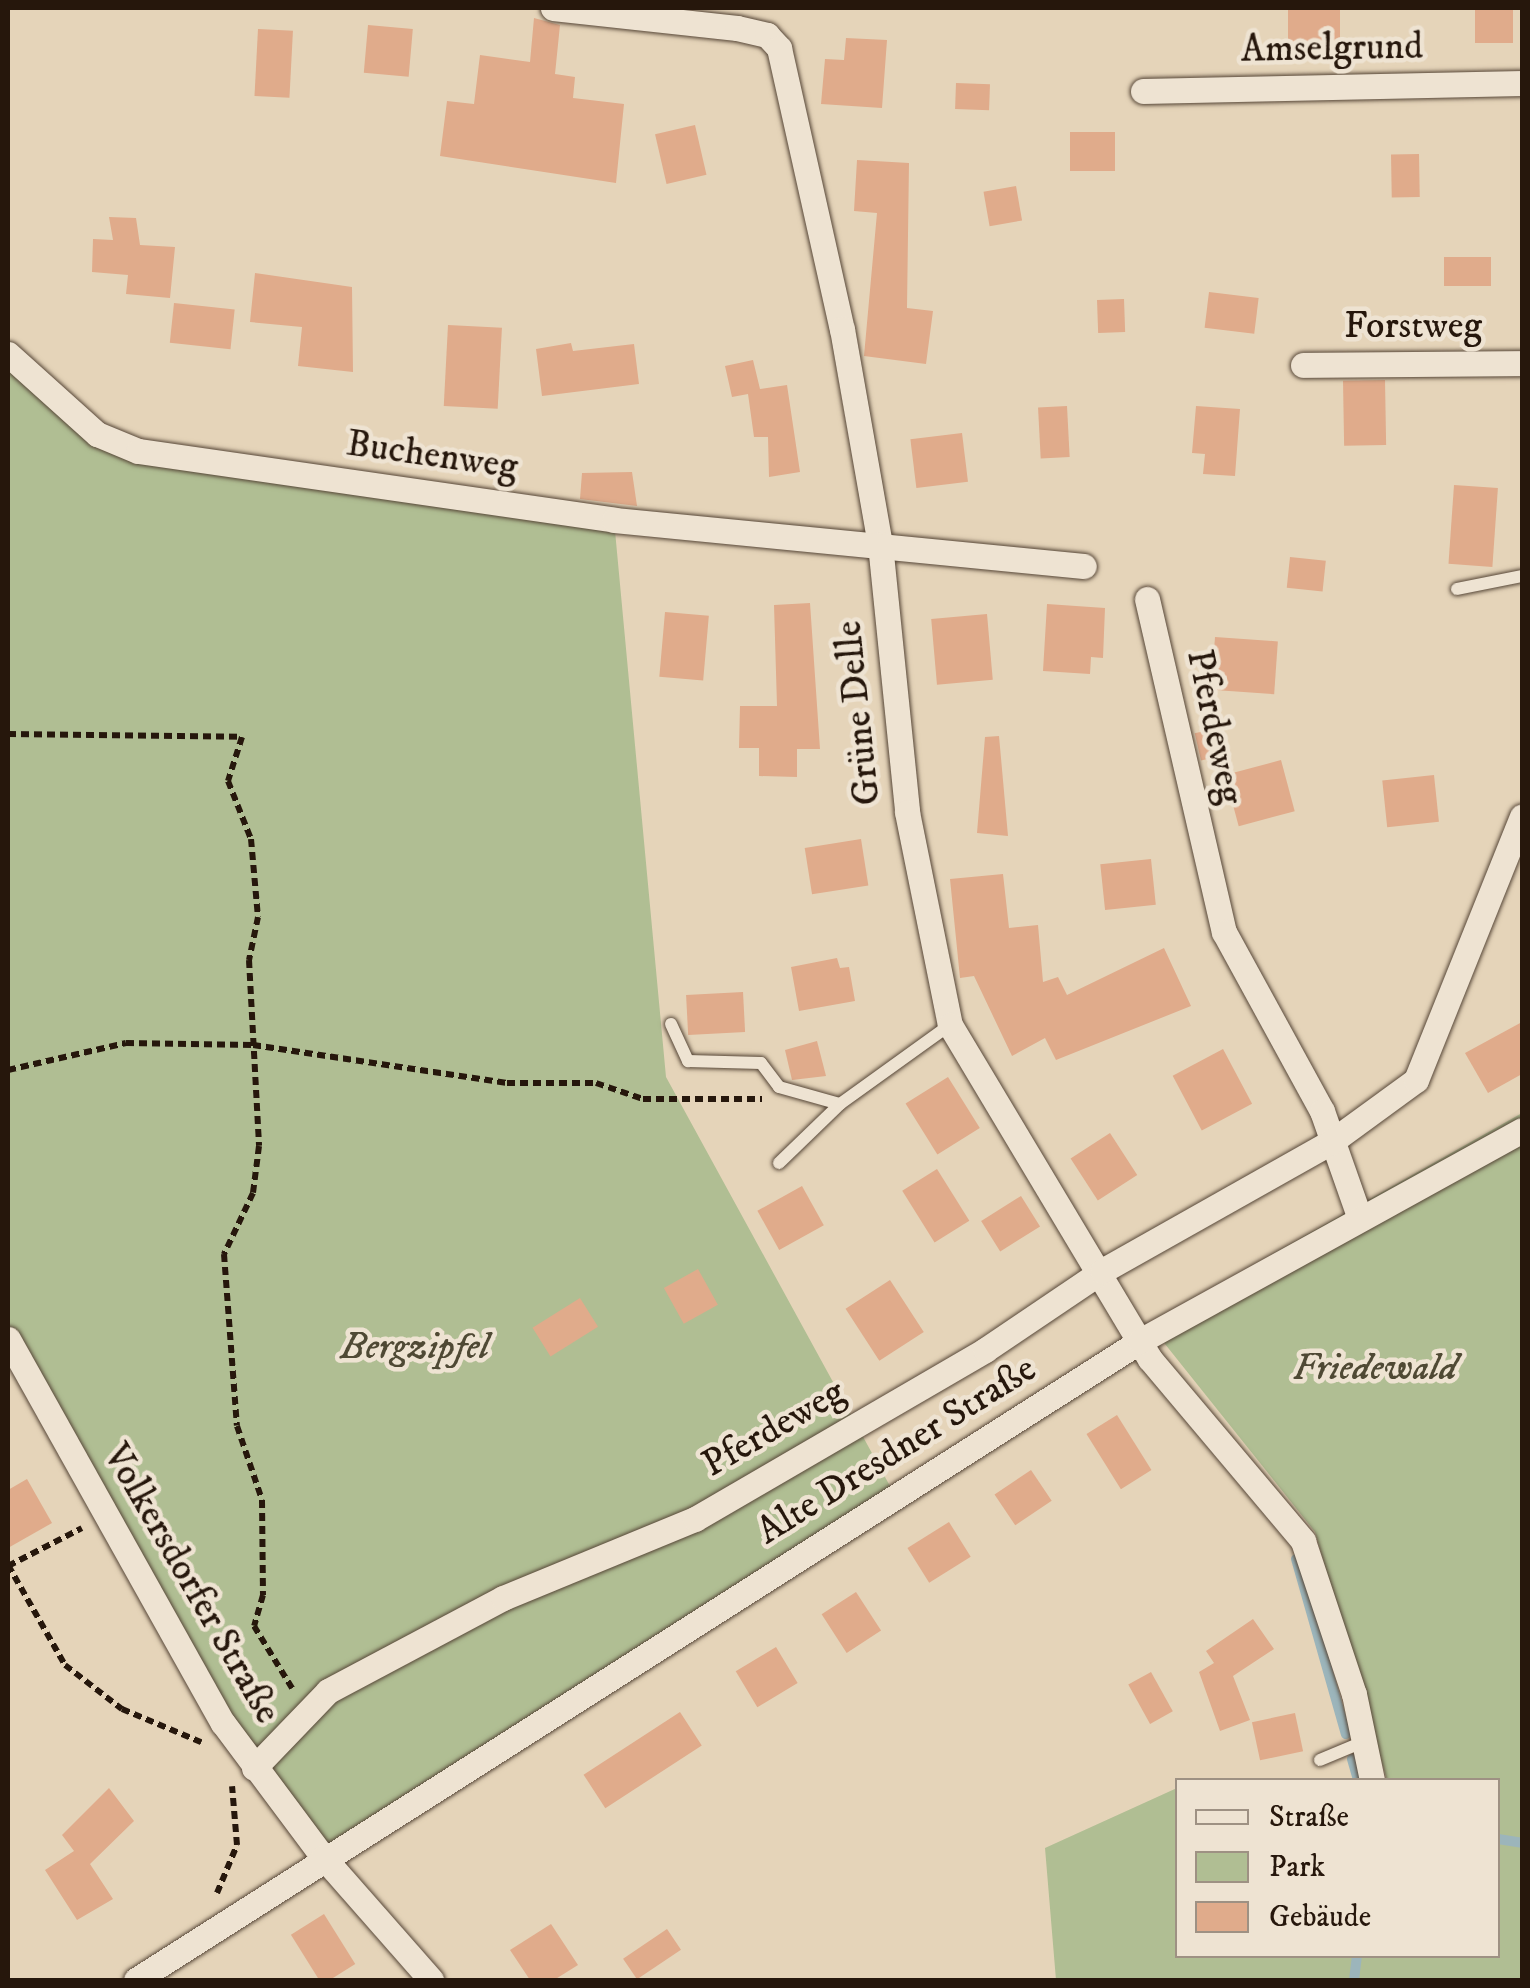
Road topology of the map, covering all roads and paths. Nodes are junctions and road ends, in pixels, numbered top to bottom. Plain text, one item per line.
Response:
1 (552, 8) edge
2 (1522, 82) edge
3 (1143, 91) dead end
4 (8, 354) edge
5 (1522, 363) edge
6 (1303, 365) dead end
7 (880, 544) junction
8 (1084, 566) dead end
9 (1522, 576) edge
10 (1457, 589) dead end
11 (1148, 599) dead end
12 (8, 734) edge
13 (1522, 816) edge
14 (672, 1024) dead end
15 (950, 1025) junction
16 (253, 1046) junction
17 (8, 1070) edge
18 (790, 1092) junction
19 (840, 1104) junction
20 (1522, 1130) edge
21 (1330, 1142) junction
22 (780, 1163) dead end
23 (1360, 1219) junction
24 (1102, 1271) junction
25 (8, 1339) edge
26 (1140, 1341) junction
27 (107, 1516) junction
28 (8, 1566) edge
29 (309, 1707) junction
30 (198, 1741) dead end
31 (1364, 1742) junction
32 (1320, 1760) dead end
33 (242, 1774) junction
34 (1372, 1778) edge
35 (323, 1858) junction
36 (208, 1933) junction
37 (136, 1980) edge
38 (431, 1980) edge

1 - 7 street, Grüne Delle
2 - 3 street, Amselgrund
4 - 7 street, Buchenweg
5 - 6 street, Forstweg
7 - 8 street, Buchenweg
7 - 15 street, Grüne Delle
9 - 10 lane
11 - 21 street, Pferdeweg
12 - 16 path
13 - 21 street, Pferdeweg
14 - 18 lane
15 - 19 lane
15 - 24 street, Grüne Delle
16 - 17 path
16 - 18 path
16 - 29 path
18 - 19 lane
19 - 22 lane
20 - 23 street, Alte Dresdner Straße
21 - 23 street, Pferdeweg
21 - 24 street, Pferdeweg
23 - 26 street, Alte Dresdner Straße
24 - 26 street, Grüne Delle
24 - 29 street, Pferdeweg
25 - 27 street, Volkersdorfer Straße
26 - 31 street, Grüne Delle
26 - 35 street, Alte Dresdner Straße
27 - 28 path
27 - 33 street, Volkersdorfer Straße
28 - 30 path
29 - 33 street, Pferdeweg
31 - 32 lane
31 - 34 street, Grüne Delle
33 - 35 street, Volkersdorfer Straße
33 - 36 path
35 - 36 street, Alte Dresdner Straße
35 - 38 street, Volkersdorfer Straße
36 - 37 street, Alte Dresdner Straße

